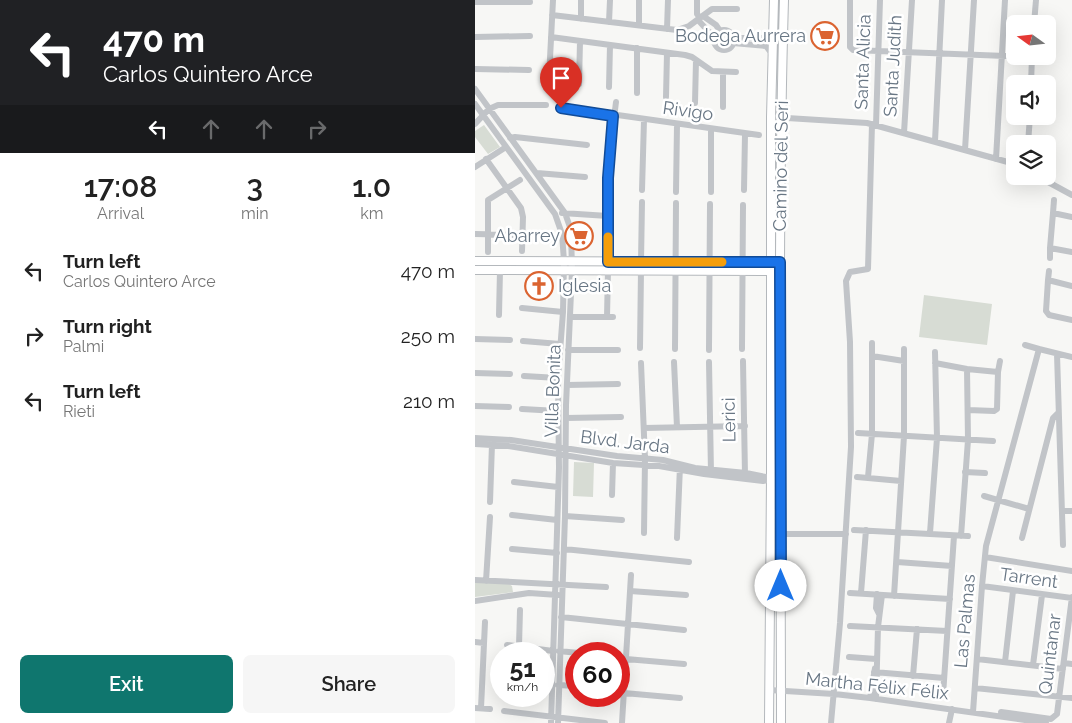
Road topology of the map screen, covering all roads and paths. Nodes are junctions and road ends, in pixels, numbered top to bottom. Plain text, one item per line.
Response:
1 (553, 0) edge
2 (581, 0) edge
3 (610, 0) edge
4 (639, 0) edge
5 (668, 0) edge
6 (697, 0) edge
7 (726, 0) edge
8 (774, 0) edge
9 (784, 0) edge
10 (850, 0) edge
11 (881, 0) edge
12 (912, 0) edge
13 (942, 0) edge
14 (974, 0) edge
15 (1005, 0) edge
16 (1035, 0) edge
17 (475, 2) edge
18 (531, 2) dead end
19 (726, 8) junction
20 (737, 9) dead end
21 (552, 15) junction
22 (1034, 15) edge
23 (700, 18) junction
24 (581, 19) junction
25 (609, 22) junction
26 (639, 25) junction
27 (774, 28) junction
28 (667, 29) junction
29 (718, 33) junction
30 (531, 36) dead end
31 (475, 37) edge
32 (551, 37) junction
33 (733, 40) junction
34 (580, 41) junction
35 (610, 45) junction
36 (637, 48) junction
37 (879, 51) junction
38 (667, 53) junction
39 (909, 53) junction
40 (940, 54) junction
41 (971, 55) junction
42 (773, 56) junction
43 (1002, 56) junction
44 (1006, 56) edge
45 (696, 60) junction
46 (475, 69) edge
47 (529, 70) dead end
48 (723, 72) junction
49 (737, 72) dead end
50 (549, 78) dead end
51 (579, 84) dead end
52 (609, 88) dead end
53 (475, 89) edge
54 (637, 93) dead end
55 (666, 97) dead end
56 (616, 102) dead end
57 (695, 103) dead end
58 (475, 104) edge
59 (547, 105) dead end
60 (723, 107) dead end
61 (561, 108) dead end
62 (489, 109) junction
63 (483, 115) junction
64 (613, 116) junction
65 (771, 117) junction
66 (780, 118) junction
67 (645, 120) junction
68 (475, 124) edge
69 (677, 125) junction
70 (874, 125) junction
71 (711, 129) junction
72 (904, 133) junction
73 (745, 134) junction
74 (759, 136) dead end
75 (510, 138) junction
76 (935, 141) junction
77 (587, 145) dead end
78 (506, 146) junction
79 (965, 150) junction
80 (996, 158) junction
81 (486, 160) junction
82 (1006, 161) edge
83 (475, 167) edge
84 (537, 174) junction
85 (585, 177) dead end
86 (520, 180) dead end
87 (1054, 185) edge
88 (506, 188) junction
89 (642, 190) dead end
90 (744, 190) dead end
91 (676, 192) dead end
92 (711, 192) dead end
93 (1072, 195) edge
94 (1054, 200) dead end
95 (642, 202) dead end
96 (676, 203) dead end
97 (710, 204) dead end
98 (743, 205) dead end
99 (565, 212) junction
100 (1053, 213) junction
101 (555, 214) junction
102 (608, 216) junction
103 (1072, 217) edge
104 (475, 234) edge
105 (488, 234) junction
106 (522, 235) junction
107 (1051, 248) junction
108 (488, 252) dead end
109 (523, 252) dead end
110 (1072, 252) edge
111 (1050, 258) dead end
112 (475, 261) edge
113 (572, 261) junction
114 (641, 262) junction
115 (675, 262) junction
116 (709, 262) junction
117 (743, 262) junction
118 (771, 262) junction
119 (780, 262) junction
120 (563, 266) junction
121 (608, 266) junction
122 (475, 270) edge
123 (500, 270) junction
124 (572, 270) junction
125 (641, 270) junction
126 (675, 270) junction
127 (709, 271) junction
128 (743, 271) junction
129 (771, 271) junction
130 (780, 271) junction
131 (1049, 271) dead end
132 (1048, 280) junction
133 (1072, 286) edge
134 (522, 308) dead end
135 (563, 312) junction
136 (499, 315) dead end
137 (571, 317) junction
138 (1072, 320) edge
139 (475, 339) edge
140 (511, 340) dead end
141 (523, 341) dead end
142 (872, 343) dead end
143 (560, 344) junction
144 (1025, 345) dead end
145 (640, 348) dead end
146 (675, 349) dead end
147 (904, 349) dead end
148 (1039, 349) junction
149 (568, 350) junction
150 (618, 350) dead end
151 (709, 350) dead end
152 (743, 350) dead end
153 (935, 352) dead end
154 (1057, 354) junction
155 (872, 356) junction
156 (1072, 357) edge
157 (1000, 360) dead end
158 (743, 361) dead end
159 (904, 361) junction
160 (675, 362) dead end
161 (709, 362) dead end
162 (641, 363) dead end
163 (935, 363) junction
164 (967, 369) junction
165 (997, 372) junction
166 (475, 373) edge
167 (511, 374) dead end
168 (524, 376) dead end
169 (558, 378) junction
170 (618, 384) dead end
171 (567, 385) junction
172 (770, 402) junction
173 (475, 406) edge
174 (509, 407) dead end
175 (521, 409) dead end
176 (780, 410) junction
177 (968, 410) junction
178 (558, 411) junction
179 (1058, 413) junction
180 (566, 418) junction
181 (621, 418) dead end
182 (710, 426) junction
183 (745, 426) junction
184 (677, 427) junction
185 (644, 428) junction
186 (859, 433) dead end
187 (872, 434) junction
188 (904, 436) junction
189 (475, 438) edge
190 (937, 438) junction
191 (968, 440) junction
192 (993, 441) dead end
193 (475, 444) edge
194 (492, 447) junction
195 (562, 452) junction
196 (645, 462) junction
197 (613, 463) junction
198 (680, 467) junction
199 (711, 472) junction
200 (965, 472) junction
201 (985, 473) dead end
202 (745, 476) junction
203 (857, 477) dead end
204 (868, 477) junction
205 (771, 478) junction
206 (781, 478) junction
207 (901, 481) junction
208 (514, 482) dead end
209 (558, 487) junction
210 (612, 495) dead end
211 (984, 496) dead end
212 (998, 500) junction
213 (490, 502) dead end
214 (1029, 508) junction
215 (1063, 511) junction
216 (1072, 511) edge
217 (512, 515) dead end
218 (565, 516) junction
219 (489, 517) dead end
220 (557, 520) junction
221 (622, 520) dead end
222 (854, 530) dead end
223 (866, 530) junction
224 (898, 531) junction
225 (644, 533) dead end
226 (930, 533) junction
227 (781, 534) junction
228 (846, 534) junction
229 (961, 536) junction
230 (677, 538) dead end
231 (1021, 538) dead end
232 (1063, 545) dead end
233 (512, 549) dead end
234 (564, 549) junction
235 (557, 553) junction
236 (985, 557) junction
237 (689, 562) dead end
238 (897, 562) junction
239 (952, 566) junction
240 (1072, 571) edge
241 (631, 575) dead end
242 (475, 580) edge
243 (486, 581) junction
244 (515, 582) junction
245 (559, 584) junction
246 (982, 586) junction
247 (606, 587) dead end
248 (630, 591) junction
249 (1013, 591) junction
250 (850, 593) dead end
251 (861, 593) junction
252 (514, 595) junction
253 (559, 595) junction
254 (686, 595) dead end
255 (879, 595) junction
256 (1042, 595) junction
257 (894, 596) junction
258 (1072, 598) edge
259 (950, 599) junction
260 (475, 601) edge
261 (520, 610) dead end
262 (561, 617) junction
263 (485, 622) dead end
264 (628, 623) junction
265 (850, 626) dead end
266 (878, 627) junction
267 (917, 629) junction
268 (684, 630) dead end
269 (947, 631) junction
270 (475, 642) edge
271 (519, 642) edge
272 (627, 642) edge
273 (484, 643) junction
274 (556, 651) junction
275 (565, 652) edge
276 (849, 657) dead end
277 (630, 659) edge
278 (977, 659) junction
279 (876, 662) junction
280 (1005, 662) junction
281 (684, 664) dead end
282 (1072, 664) edge
283 (1033, 665) junction
284 (1063, 666) junction
285 (875, 672) junction
286 (478, 675) edge
287 (913, 676) junction
288 (944, 678) junction
289 (555, 685) joint
290 (565, 685) edge
291 (975, 688) junction
292 (769, 690) junction
293 (781, 691) junction
294 (630, 694) edge
295 (834, 694) junction
296 (943, 694) dead end
297 (1060, 697) junction
298 (680, 698) dead end
299 (873, 698) junction
300 (1072, 698) edge
301 (554, 707) edge
302 (623, 707) edge
303 (478, 708) edge
304 (490, 709) dead end
305 (952, 709) junction
306 (504, 711) dead end
307 (977, 712) junction
308 (554, 720) edge
309 (605, 723) edge
310 (622, 723) edge
311 (769, 723) edge
312 (781, 723) edge
313 (831, 723) edge
314 (949, 723) edge
315 (1046, 723) edge

1 - 21 street
2 - 24 street
3 - 25 street
4 - 26 street
5 - 28 street
6 - 23 street
7 - 19 street
8 - 27 main road, Camino del Seri
9 - 66 main road, Camino del Seri
10 - 37 street
11 - 37 street, Santa Alicia
12 - 39 street, Santa Judith
13 - 40 street
14 - 41 street
15 - 43 street
16 - 22 street
17 - 18 street
19 - 20 street
19 - 23 street
21 - 24 street
21 - 32 street
23 - 28 street
23 - 29 street
24 - 25 street
25 - 26 street
26 - 28 street
27 - 33 street
27 - 42 main road, Camino del Seri
29 - 33 street
29 - 33 street
30 - 31 street
32 - 34 street
32 - 50 street
33 - 42 street
34 - 35 street
34 - 51 street
35 - 36 street
35 - 52 street
36 - 38 street
36 - 54 street
37 - 39 street
37 - 70 street, Santa Alicia
38 - 45 street
38 - 55 street
39 - 40 street
39 - 72 street, Santa Judith
40 - 41 street
40 - 76 street
41 - 43 street
41 - 79 street
42 - 65 main road, Camino del Seri
43 - 44 street
43 - 80 street
45 - 48 street
45 - 57 street
46 - 47 street
48 - 49 street
48 - 60 street
53 - 62 street, Villa Bonita
56 - 64 street
58 - 63 street, Villa Bonita
59 - 62 street
61 - 64 street, Rivigo
62 - 63 street
62 - 75 street, Villa Bonita
63 - 68 street
63 - 78 street, Villa Bonita
64 - 67 street, Rivigo
64 - 102 street
65 - 66 street
65 - 118 main road, Camino del Seri
66 - 70 street
66 - 119 main road, Camino del Seri
67 - 69 street, Rivigo
67 - 89 street
69 - 71 street, Rivigo
69 - 91 street
70 - 72 street
70 - 228 street, Santa Alicia
71 - 73 street, Rivigo
71 - 92 street
72 - 76 street
73 - 74 street, Rivigo
73 - 90 street
75 - 77 street
75 - 84 street, Villa Bonita
76 - 79 street
78 - 81 street
78 - 101 street, Villa Bonita
79 - 80 street
80 - 82 street
81 - 83 street
81 - 88 street
84 - 85 street
84 - 99 street, Villa Bonita
86 - 88 street
87 - 93 street
88 - 105 street
88 - 106 street
94 - 100 street
95 - 114 street
96 - 115 street
97 - 116 street
98 - 117 street
99 - 101 street
99 - 102 street
99 - 113 street, Villa Bonita
100 - 103 street
100 - 107 street
101 - 120 street, Villa Bonita
102 - 121 street
104 - 105 street
105 - 106 street
105 - 108 street
106 - 109 street
107 - 110 street
107 - 111 street
112 - 120 main road
113 - 120 main road
113 - 121 main road
113 - 124 street, Villa Bonita
114 - 115 main road
114 - 121 main road
115 - 116 main road
115 - 126 street
116 - 117 main road
116 - 127 street
117 - 118 main road
117 - 128 street
118 - 119 main road
118 - 129 main road, Camino del Seri
119 - 130 main road, Camino del Seri
120 - 123 main road
120 - 124 main road
120 - 135 street, Villa Bonita
121 - 124 main road
121 - 125 main road
121 - 137 street
122 - 123 main road
123 - 136 street
124 - 137 street, Villa Bonita
125 - 126 main road
125 - 145 street
126 - 127 main road
126 - 146 street
127 - 128 main road
127 - 151 street
128 - 129 main road
128 - 152 street
129 - 130 main road
129 - 172 main road, Camino del Seri
130 - 176 main road, Camino del Seri
131 - 132 street
132 - 133 street
132 - 138 street
134 - 135 street
135 - 143 street, Villa Bonita
137 - 149 street, Villa Bonita
139 - 140 street
141 - 143 street
142 - 155 street
143 - 169 street, Villa Bonita
144 - 148 street
147 - 159 street
148 - 154 street
148 - 212 street, Las Palmas
149 - 150 street
149 - 171 street, Villa Bonita
153 - 163 street
154 - 156 street
154 - 179 street
155 - 159 street
155 - 187 street
157 - 165 street
158 - 183 street, Lerici
159 - 188 street
160 - 184 street
161 - 182 street
162 - 185 street
163 - 164 street
163 - 190 street
164 - 165 street
164 - 177 street
165 - 177 street
166 - 167 street
168 - 169 street
169 - 178 street, Villa Bonita
170 - 171 street
171 - 180 street, Villa Bonita
172 - 176 main road
172 - 205 main road, Camino del Seri
173 - 174 street
175 - 178 street
176 - 206 main road, Camino del Seri
177 - 191 street
178 - 195 street, Villa Bonita
179 - 214 street
179 - 215 street
180 - 181 street
180 - 195 street, Villa Bonita
182 - 183 street
182 - 184 street
182 - 199 street
183 - 202 street, Lerici
184 - 185 street
185 - 196 street
186 - 187 street
187 - 188 street
187 - 204 street
188 - 190 street
188 - 207 street
189 - 195 street, Blvd. Jarda
190 - 191 street
190 - 226 street
191 - 192 street
191 - 200 street
193 - 194 street, Blvd. Jarda
194 - 195 street, Blvd. Jarda
194 - 213 street
195 - 196 street, Blvd. Jarda
195 - 197 street, Blvd. Jarda
195 - 209 street, Villa Bonita
195 - 218 street, Villa Bonita
196 - 197 street, Blvd. Jarda
196 - 198 street, Blvd. Jarda
196 - 225 street
197 - 210 street
198 - 199 street, Blvd. Jarda
198 - 230 street
199 - 202 street, Blvd. Jarda
200 - 201 street
200 - 229 street
202 - 205 street, Blvd. Jarda
203 - 204 street
204 - 207 street
205 - 206 street, Blvd. Jarda
205 - 292 main road, Camino del Seri
206 - 227 main road, Camino del Seri
207 - 224 street
208 - 209 street
209 - 220 street, Villa Bonita
211 - 212 street
212 - 214 street
212 - 236 street, Las Palmas
214 - 231 street
215 - 216 street
215 - 232 street
217 - 220 street
218 - 221 street
218 - 234 street, Villa Bonita
219 - 243 street
220 - 235 street, Villa Bonita
222 - 223 street
223 - 224 street
223 - 251 street
224 - 226 street
224 - 238 street
226 - 229 street
227 - 228 street
227 - 293 main road, Camino del Seri
228 - 295 street
229 - 239 street
233 - 235 street
234 - 237 street
234 - 245 street, Villa Bonita
235 - 245 street, Villa Bonita
236 - 240 street
236 - 246 street, Las Palmas
238 - 239 street
238 - 257 street
239 - 259 street
241 - 248 street
242 - 243 street
243 - 244 street
244 - 245 street
244 - 252 street
245 - 247 street
245 - 253 street, Villa Bonita
246 - 249 street, Tarrent
246 - 278 street, Las Palmas
248 - 254 street
248 - 264 street
249 - 256 street, Tarrent
249 - 280 street
250 - 251 street
251 - 255 street
252 - 253 street
252 - 260 street
253 - 262 street, Villa Bonita
253 - 274 street, Villa Bonita
255 - 257 street
255 - 266 street
256 - 258 street, Tarrent
256 - 283 street
257 - 259 street
258 - 284 street, Quintanar
259 - 269 street
261 - 271 street
262 - 264 street
262 - 274 street, Villa Bonita
263 - 273 street
264 - 268 street
264 - 272 street
265 - 266 street
266 - 267 street
266 - 279 street
267 - 269 street
267 - 287 street
269 - 288 street
270 - 273 street
273 - 286 street
274 - 275 street
274 - 289 street, Villa Bonita
276 - 279 street
277 - 281 street
278 - 280 street
278 - 291 street, Las Palmas
279 - 285 street
280 - 283 street
282 - 284 street
283 - 284 street
284 - 297 street, Quintanar
285 - 287 street
285 - 299 street
286 - 303 street
287 - 288 street
288 - 296 street
289 - 290 street
291 - 297 street, Las Palmas
291 - 307 street, Las Palmas
292 - 293 street, Martha Félix Félix
292 - 311 main road, Camino del Seri
293 - 295 street, Martha Félix Félix
293 - 312 main road, Camino del Seri
294 - 298 street
295 - 299 street, Martha Félix Félix
295 - 313 street
297 - 300 street, Las Palmas
297 - 307 street, Quintanar
299 - 305 street, Martha Félix Félix
301 - 308 street, Villa Bonita
302 - 310 street
303 - 304 street
305 - 307 street, Martha Félix Félix
305 - 314 street
306 - 308 street
307 - 315 street
308 - 309 street

